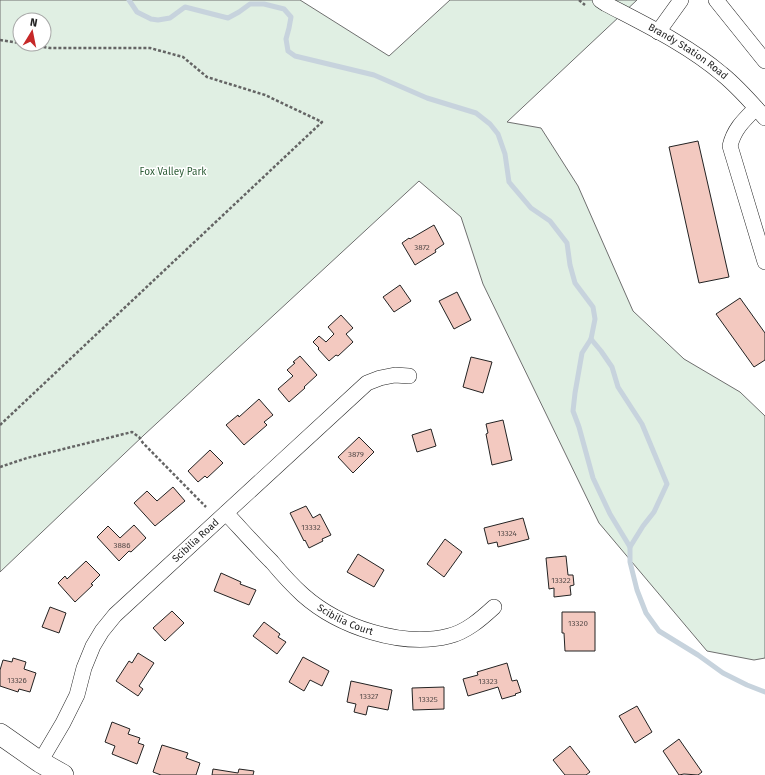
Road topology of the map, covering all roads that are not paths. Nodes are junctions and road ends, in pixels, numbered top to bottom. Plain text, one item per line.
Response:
1 (600, 0) edge
2 (681, 0) edge
3 (716, 0) edge
4 (658, 32) junction
5 (765, 61) edge
6 (761, 113) edge
7 (765, 262) edge
8 (409, 376) dead end
9 (226, 513) junction
10 (494, 607) dead end
11 (0, 734) edge
12 (40, 762) junction
13 (63, 775) edge

1 - 4 street, Brandy Station Road
2 - 4 street
3 - 5 street
4 - 6 street, Brandy Station Road
6 - 7 street
8 - 9 street, Scibilia Road
9 - 10 street, Scibilia Court
9 - 12 street, Scibilia Road
11 - 12 street
12 - 13 street

